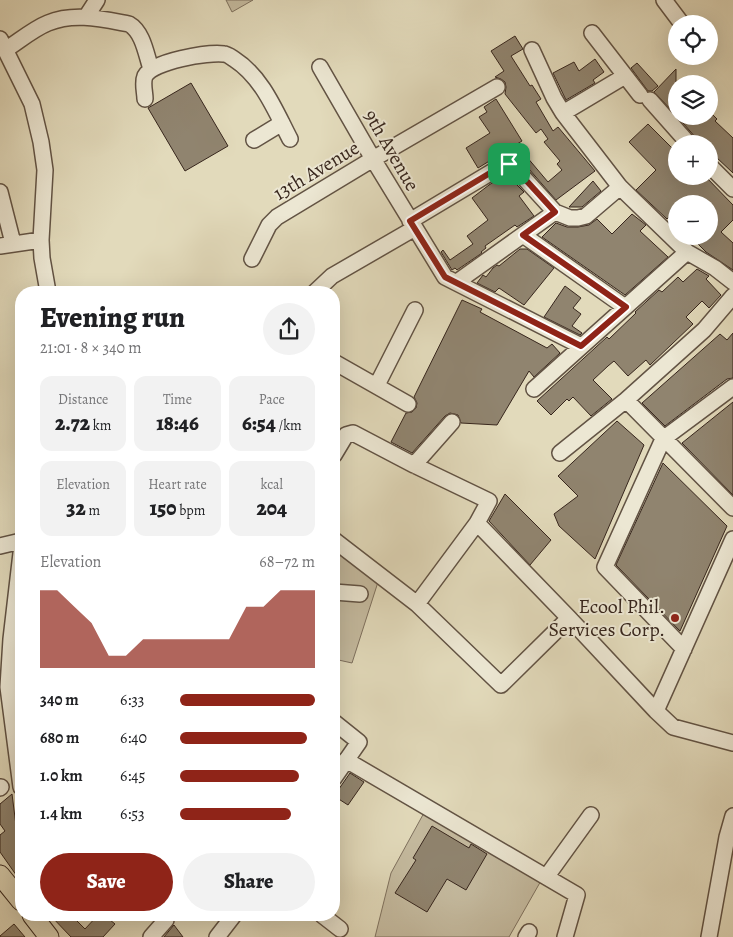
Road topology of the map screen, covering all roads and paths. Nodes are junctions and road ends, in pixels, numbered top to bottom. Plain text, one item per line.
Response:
1 (98, 0) edge
2 (664, 0) edge
3 (675, 15) edge
4 (86, 17) junction
5 (592, 34) dead end
6 (2, 45) edge
7 (532, 50) dead end
8 (320, 67) dead end
9 (151, 69) junction
10 (625, 76) junction
11 (497, 87) dead end
12 (145, 99) dead end
13 (563, 114) junction
14 (282, 123) junction
15 (681, 135) edge
16 (290, 139) dead end
17 (254, 140) dead end
18 (373, 159) junction
19 (718, 174) edge
20 (620, 187) junction
21 (733, 189) edge
22 (0, 192) edge
23 (555, 212) junction
24 (412, 224) junction
25 (523, 235) junction
26 (41, 240) junction
27 (7, 244) edge
28 (687, 252) junction
29 (252, 259) dead end
30 (457, 282) junction
31 (733, 282) edge
32 (47, 286) edge
33 (321, 286) edge
34 (733, 296) edge
35 (626, 307) junction
36 (415, 310) dead end
37 (581, 346) junction
38 (340, 365) edge
39 (377, 385) junction
40 (733, 387) edge
41 (534, 389) dead end
42 (626, 400) junction
43 (408, 404) dead end
44 (452, 422) dead end
45 (663, 439) junction
46 (340, 445) edge
47 (560, 453) dead end
48 (414, 465) junction
49 (733, 508) edge
50 (477, 523) junction
51 (733, 539) edge
52 (15, 542) edge
53 (340, 545) edge
54 (0, 546) edge
55 (340, 592) edge
56 (360, 594) dead end
57 (417, 604) junction
58 (570, 618) junction
59 (684, 649) junction
60 (656, 712) junction
61 (340, 727) edge
62 (733, 743) edge
63 (346, 760) junction
64 (340, 769) edge
65 (591, 815) dead end
66 (733, 816) edge
67 (730, 838) edge
68 (0, 875) edge
69 (547, 876) junction
70 (15, 893) edge
71 (38, 921) edge
72 (165, 921) edge
73 (229, 921) edge
74 (330, 921) edge
75 (340, 929) dead end
76 (49, 937) edge
77 (151, 937) edge
78 (217, 937) edge
79 (565, 937) edge
80 (709, 937) edge

1 - 4 street
2 - 3 street
4 - 6 street
4 - 9 street
5 - 10 street
6 - 26 street
7 - 13 street
8 - 18 street, 9th Avenue
9 - 12 street
9 - 14 street
10 - 13 street
10 - 15 street
11 - 18 street, 13th Avenue
13 - 20 street
14 - 16 street
14 - 17 street
18 - 24 street, 9th Avenue
18 - 29 street, 13th Avenue
19 - 21 street
20 - 23 street
20 - 28 street
22 - 27 street
23 - 24 street
23 - 25 street
24 - 30 street, 9th Avenue
24 - 33 street
25 - 30 street
25 - 35 street
26 - 27 street
26 - 32 street
28 - 31 street
28 - 35 street
30 - 37 street, 9th Avenue
34 - 42 street
35 - 37 street
36 - 39 street
37 - 41 street
38 - 39 street
39 - 43 street
40 - 45 street
42 - 45 street
42 - 47 street
44 - 48 street
45 - 49 street
45 - 59 street
46 - 48 street
48 - 50 street
50 - 57 street
50 - 58 street
51 - 59 street
52 - 54 street
53 - 57 street
55 - 56 street
57 - 58 street
58 - 60 street
59 - 60 street
60 - 62 street
61 - 63 street
63 - 64 street
63 - 69 street
65 - 69 street
66 - 67 street
67 - 80 street
68 - 70 main road
69 - 79 street
71 - 76 main road
72 - 77 street
73 - 78 street
74 - 75 street

